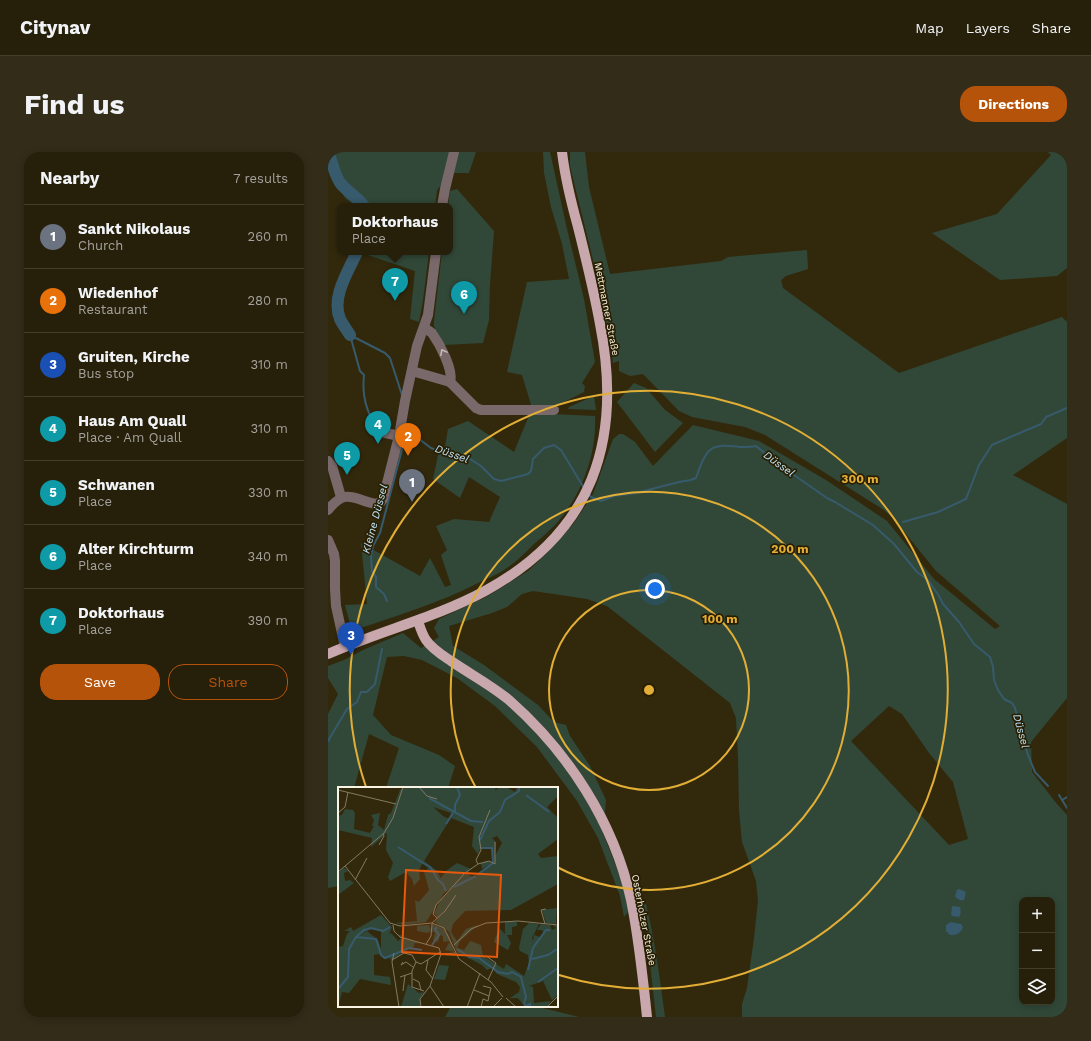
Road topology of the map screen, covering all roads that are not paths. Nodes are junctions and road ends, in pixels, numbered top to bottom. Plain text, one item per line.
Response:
1 (454, 152) edge
2 (562, 152) edge
3 (443, 203) edge
4 (436, 255) edge
5 (424, 328) junction
6 (412, 371) junction
7 (450, 382) junction
8 (554, 410) dead end
9 (377, 431) dead end
10 (399, 436) junction
11 (328, 460) edge
12 (341, 497) junction
13 (328, 510) edge
14 (328, 540) edge
15 (418, 621) junction
16 (345, 646) junction
17 (328, 654) edge
18 (647, 1017) edge

1 - 3 street
2 - 15 main road, Mettmanner Straße
4 - 5 street
5 - 6 street
7 -> 5 street
6 - 7 street
6 - 10 street
7 - 8 street
9 - 10 street
10 - 12 street
11 - 12 street
12 - 13 street
14 - 16 street
15 - 16 main road, Mettmanner Straße
15 - 18 main road, Osterholzer Straße
16 - 17 main road, Mettmanner Straße

